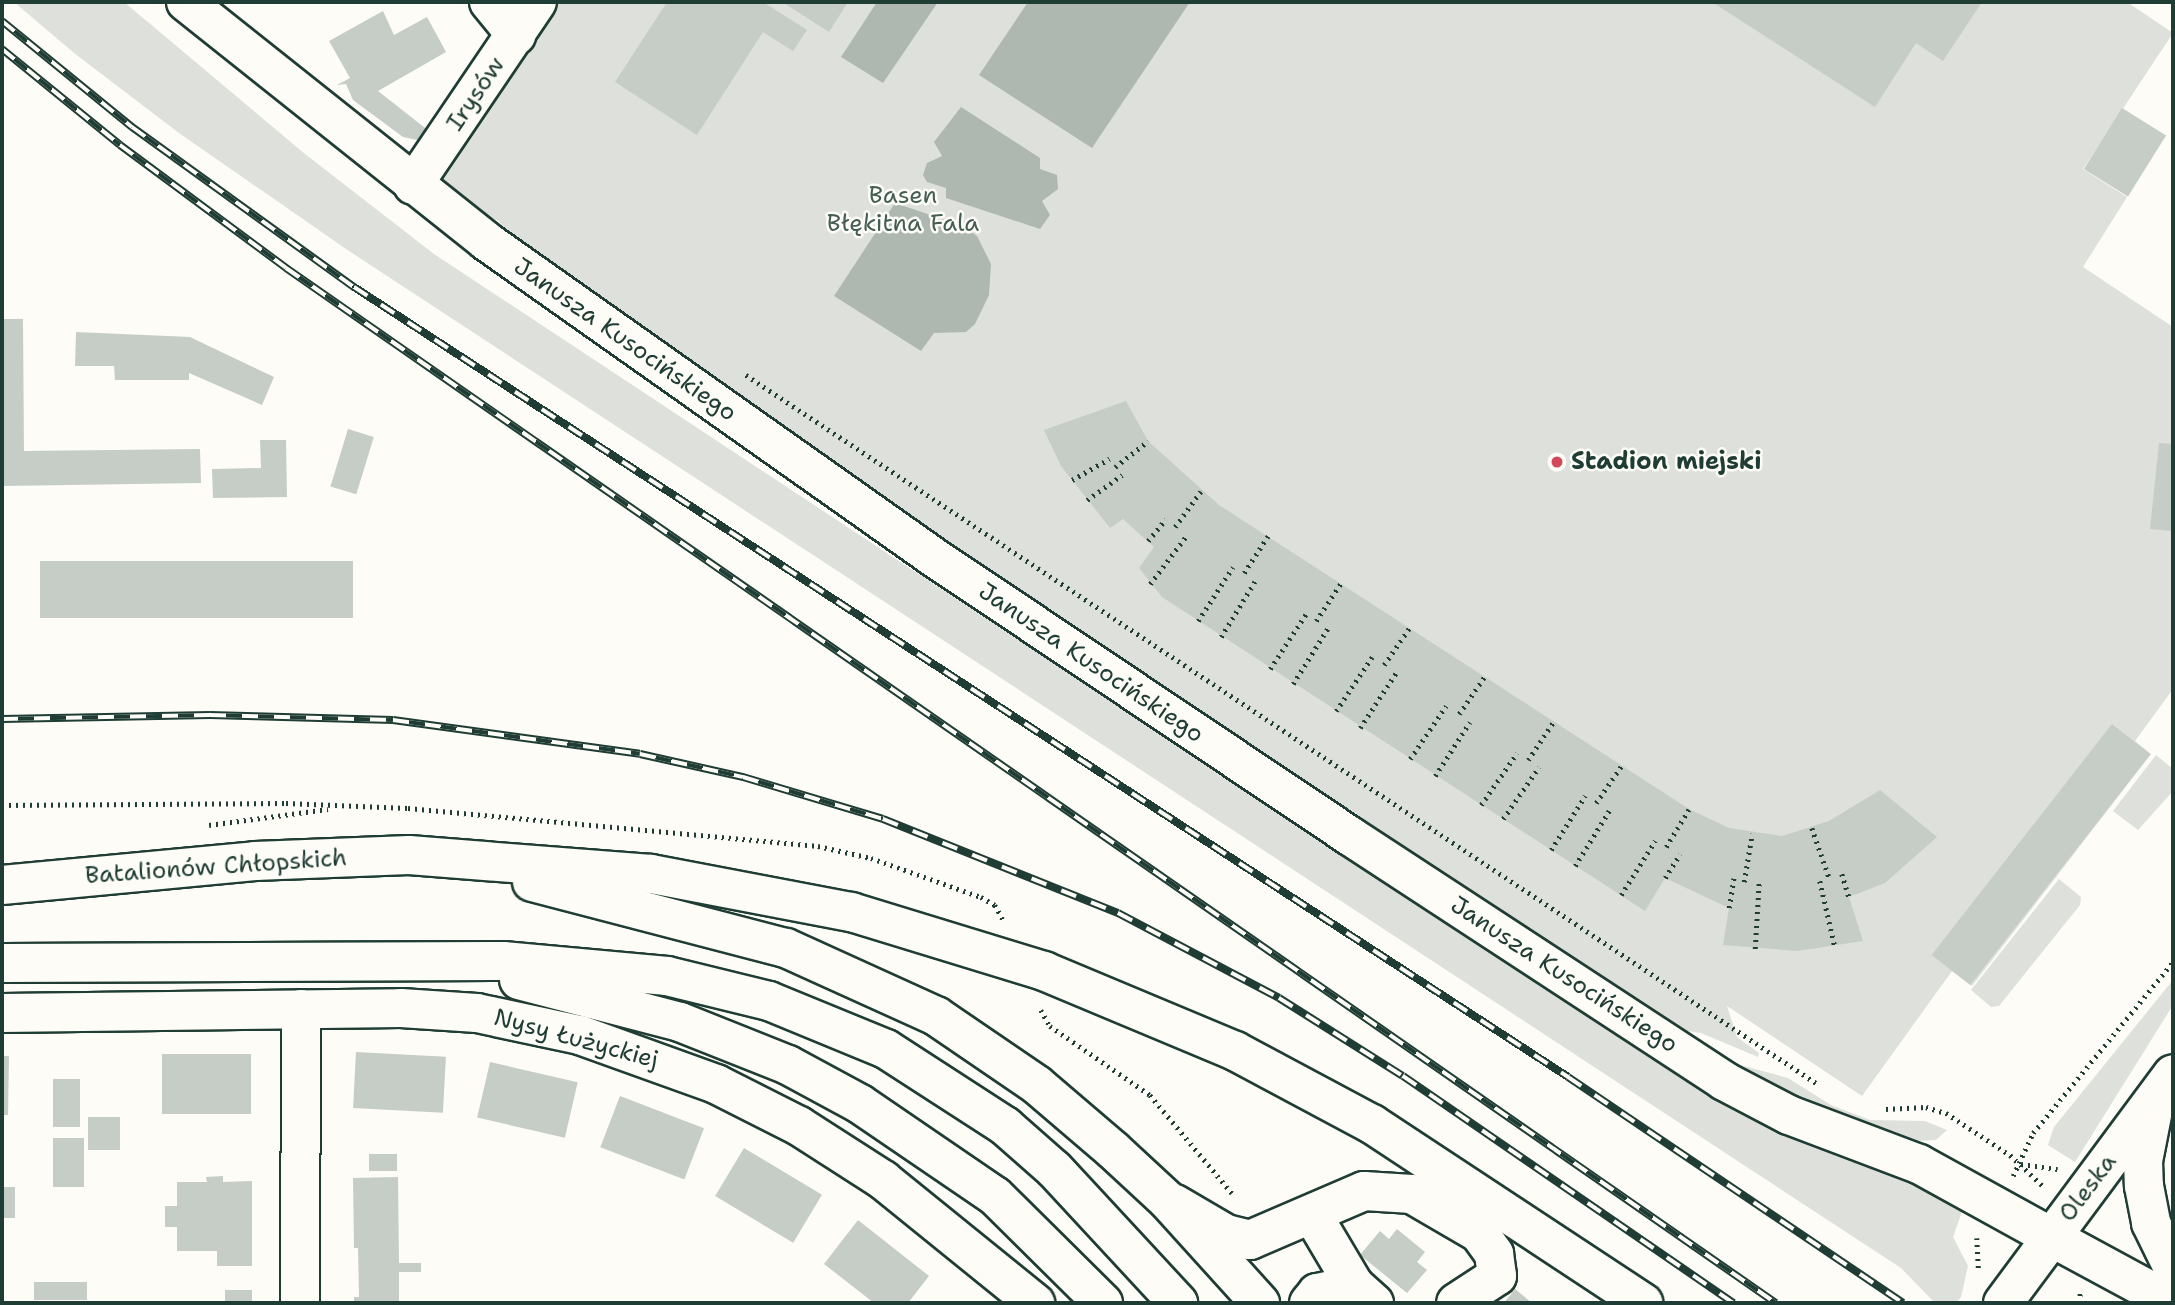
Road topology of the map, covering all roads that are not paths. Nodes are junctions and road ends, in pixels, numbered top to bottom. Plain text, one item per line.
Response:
1 (186, 2) edge
2 (489, 2) edge
3 (537, 2) edge
4 (516, 35) junction
5 (413, 185) junction
6 (431, 856) junction
7 (2, 885) edge
8 (420, 961) junction
9 (2, 963) edge
10 (301, 1009) junction
11 (2, 1013) edge
12 (2164, 1087) edge
13 (1167, 1200) junction
14 (1313, 1216) junction
15 (2050, 1237) junction
16 (2173, 1268) edge
17 (1364, 1294) edge
18 (1990, 1294) edge
19 (300, 1303) edge
20 (1035, 1303) edge
21 (1102, 1303) edge
22 (1178, 1303) edge
23 (1260, 1303) edge
24 (1309, 1303) edge
25 (1456, 1303) edge
26 (1643, 1303) edge
27 (2173, 1303) edge

1 - 5 main road, Janusza Kusocińskiego
2 - 4 main road
3 - 4 main road, Irysów
4 - 5 main road, Irysów
5 - 15 main road, Janusza Kusocińskiego
6 - 7 main road, Batalionów Chłopskich
6 - 13 main road
6 - 26 main road
8 - 9 main road
8 - 21 main road
8 - 22 main road
10 - 11 main road, Nysy Łużyckiej
10 - 19 main road
10 - 20 main road, Nysy Łużyckiej
12 - 15 main road, Oleska
12 - 16 main road
13 - 14 main road
13 - 23 main road
14 - 17 main road
14 - 25 main road
15 - 18 main road, Oleska
15 - 27 main road, Janusza Kusocińskiego
17 - 24 main road

